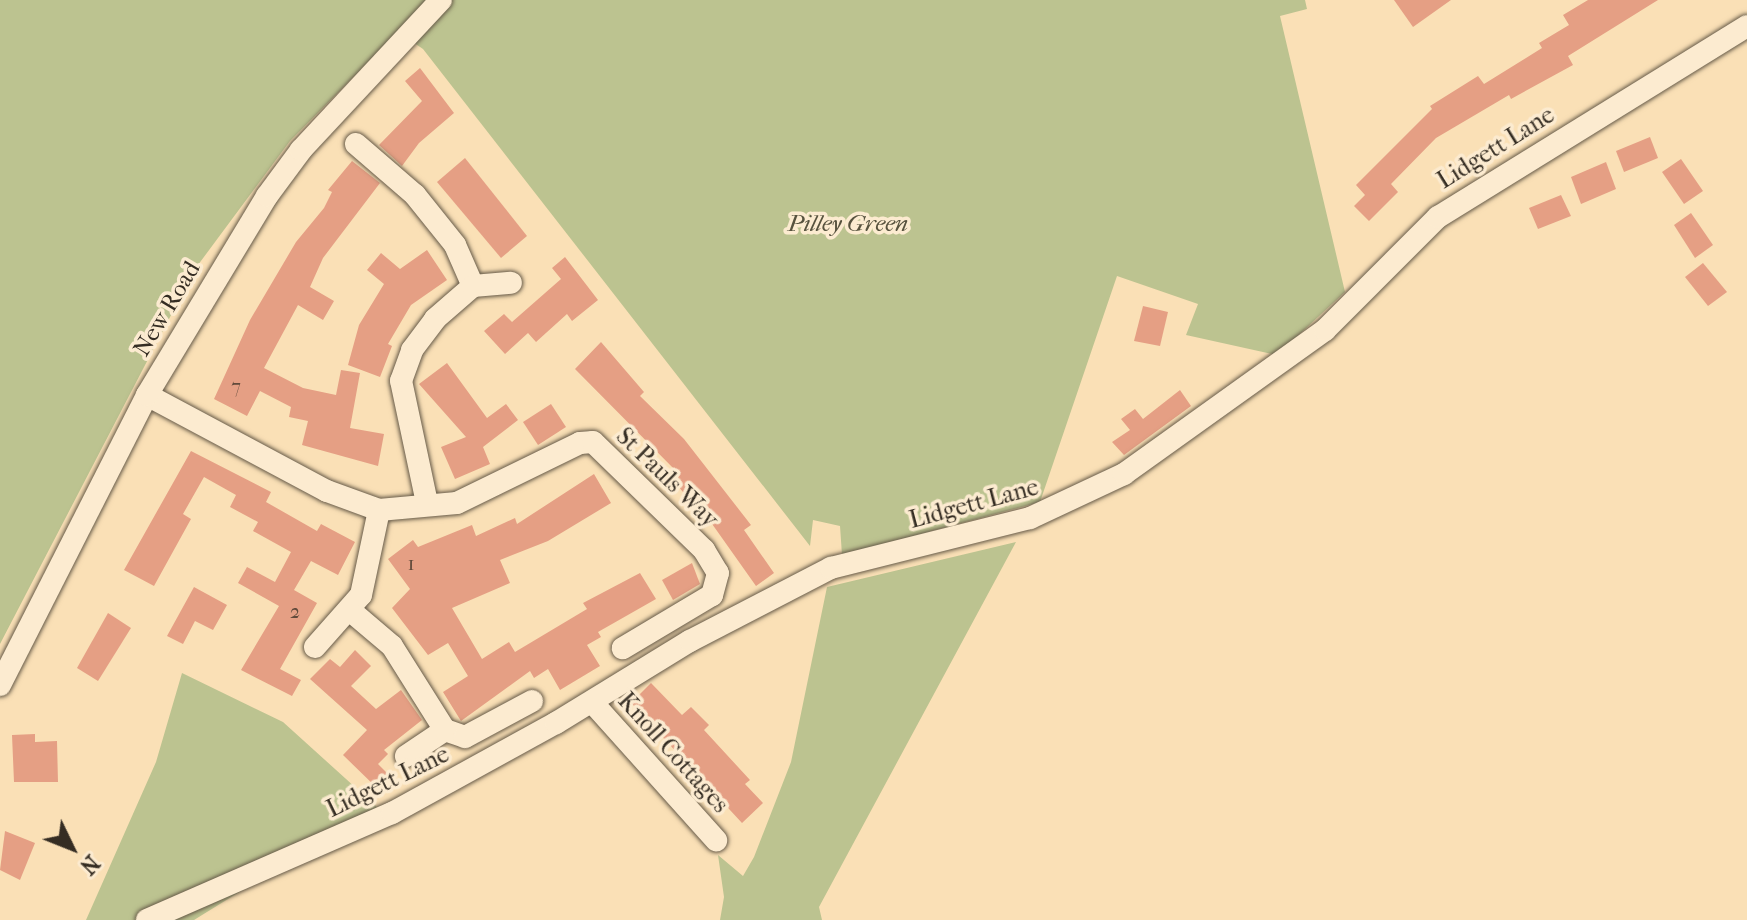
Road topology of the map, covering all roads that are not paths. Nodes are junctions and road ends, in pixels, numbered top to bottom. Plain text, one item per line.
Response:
1 (441, 0) edge
2 (1747, 26) edge
3 (356, 144) dead end
4 (511, 283) dead end
5 (473, 286) junction
6 (147, 395) junction
7 (427, 503) junction
8 (379, 510) junction
9 (352, 612) junction
10 (315, 647) dead end
11 (623, 648) dead end
12 (0, 685) edge
13 (532, 701) dead end
14 (592, 702) junction
15 (445, 730) junction
16 (406, 756) dead end
17 (716, 840) dead end
18 (147, 920) edge

1 - 6 street, New Road
2 - 14 street, Lidgett Lane
3 - 5 street
4 - 5 street
5 - 7 street
6 - 8 street, St Pauls Way
6 - 12 street, New Road
7 - 8 street, St Pauls Way
7 - 11 street, St Pauls Way
8 - 9 street
9 - 10 street
9 - 15 street
13 - 15 street
14 - 17 street, Knoll Cottages
14 - 18 street, Lidgett Lane
15 - 16 street

